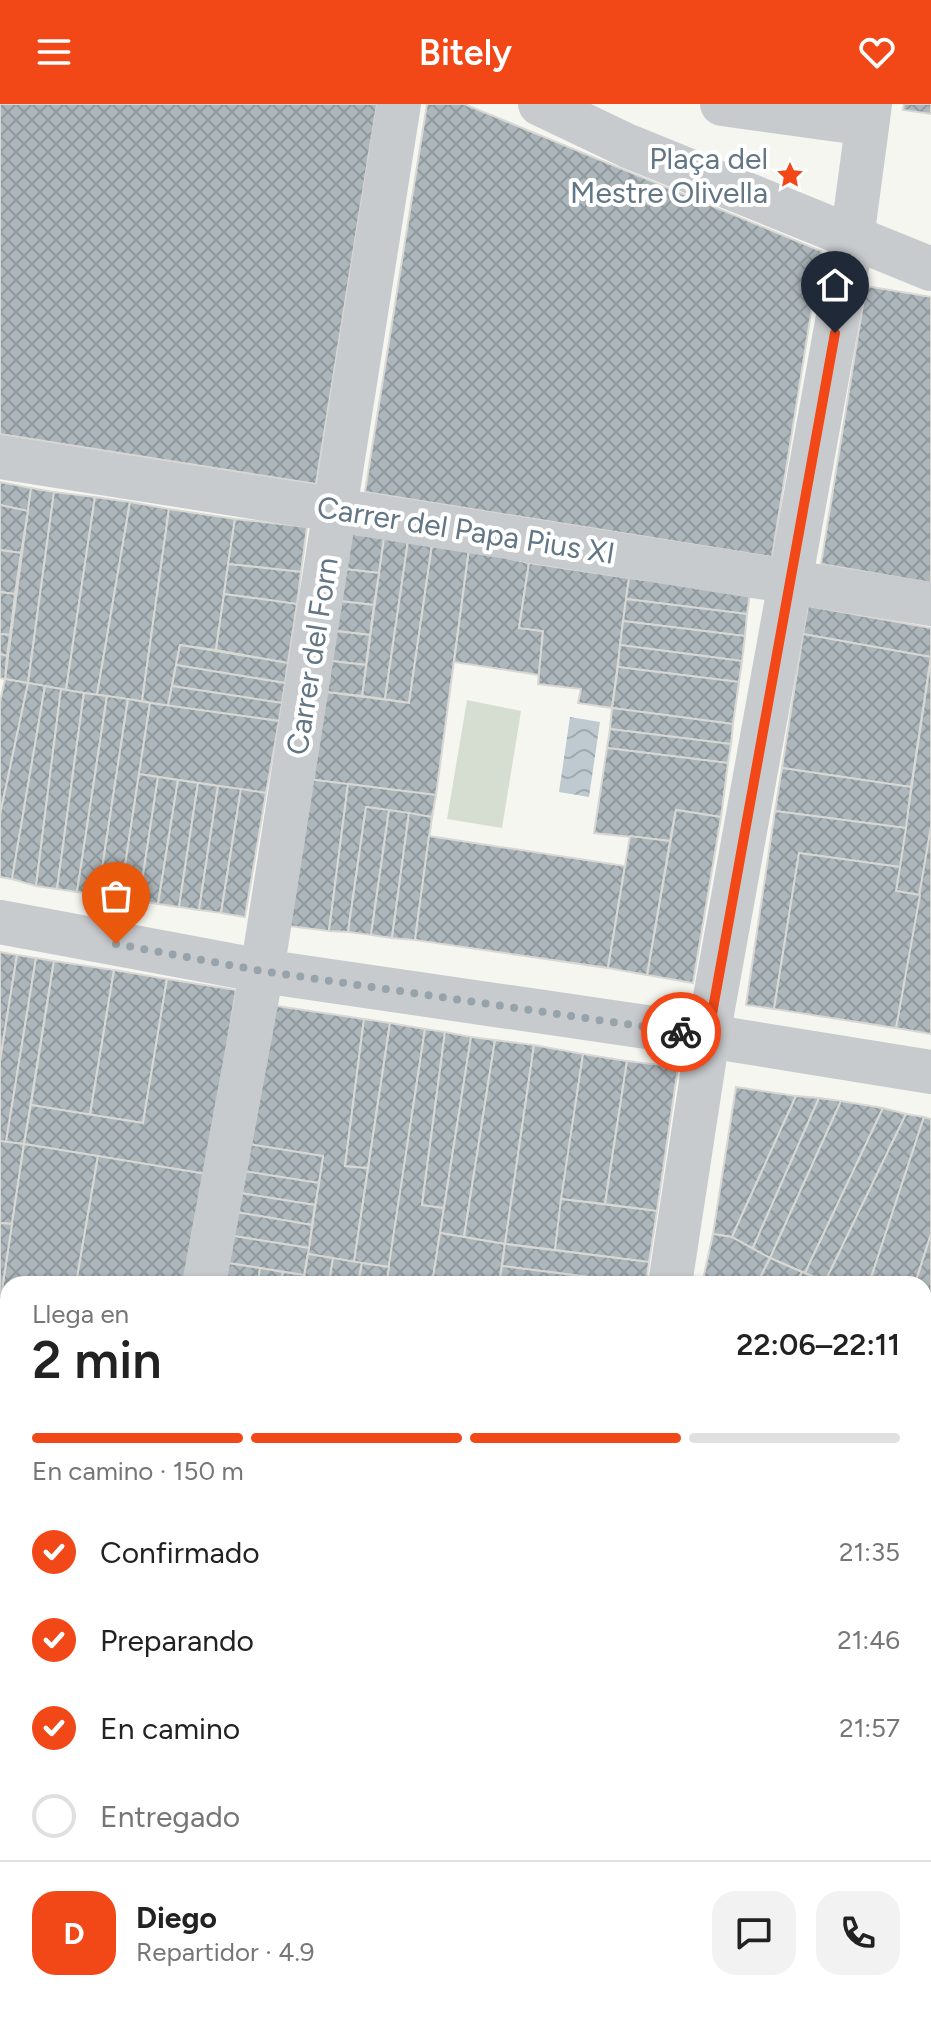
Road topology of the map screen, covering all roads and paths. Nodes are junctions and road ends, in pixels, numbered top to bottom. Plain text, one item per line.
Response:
1 (399, 104) edge
2 (540, 104) edge
3 (722, 104) edge
4 (868, 114) edge
5 (852, 239) junction
6 (931, 269) edge
7 (0, 457) edge
8 (335, 508) junction
9 (790, 583) junction
10 (931, 604) edge
11 (0, 922) edge
12 (262, 971) junction
13 (708, 1036) junction
14 (931, 1072) edge
15 (205, 1276) edge
16 (671, 1276) edge

1 - 8 street, Carrer del Forn
2 - 5 street
3 - 4 street
4 - 5 street
5 - 6 street
5 - 9 street
7 - 8 street, Carrer del Papa Pius XI
8 - 9 street, Carrer del Papa Pius XI
8 - 12 street, Carrer del Forn
9 - 10 street, Carrer del Papa Pius XI
9 - 13 street
11 - 12 street
12 - 13 street
12 - 15 street, Carrer del Forn
13 - 14 street
13 - 16 street

